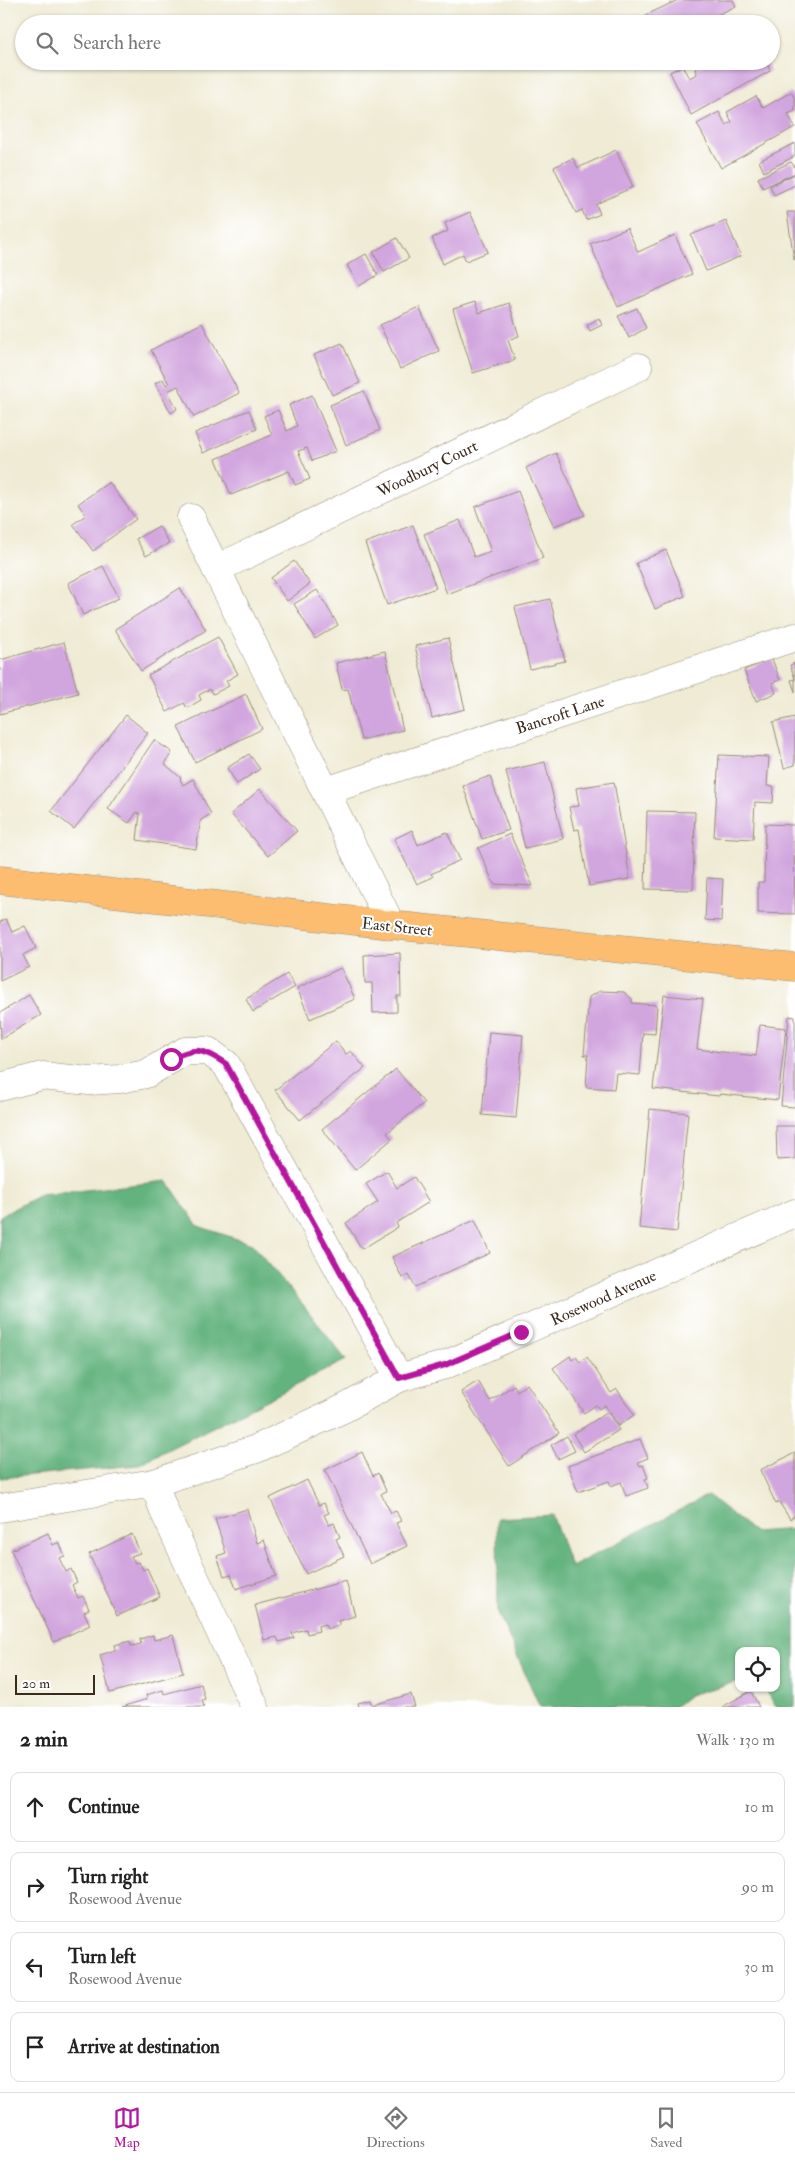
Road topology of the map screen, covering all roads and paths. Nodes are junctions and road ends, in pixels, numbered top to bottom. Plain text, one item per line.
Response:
1 (638, 367) dead end
2 (191, 518) dead end
3 (216, 569) junction
4 (795, 637) edge
5 (326, 792) junction
6 (0, 880) edge
7 (391, 925) junction
8 (795, 967) edge
9 (0, 1087) edge
10 (795, 1213) edge
11 (399, 1378) junction
12 (154, 1483) junction
13 (0, 1508) edge
14 (255, 1707) edge

1 - 3 street, Woodbury Court
2 - 3 street
3 - 5 street
4 - 5 street, Bancroft Lane
5 - 7 street
6 - 7 main road, East Street
7 - 8 main road, East Street
9 - 11 street
10 - 11 street, Rosewood Avenue
11 - 12 street, Rosewood Avenue
12 - 13 street, Rosewood Avenue
12 - 14 street

